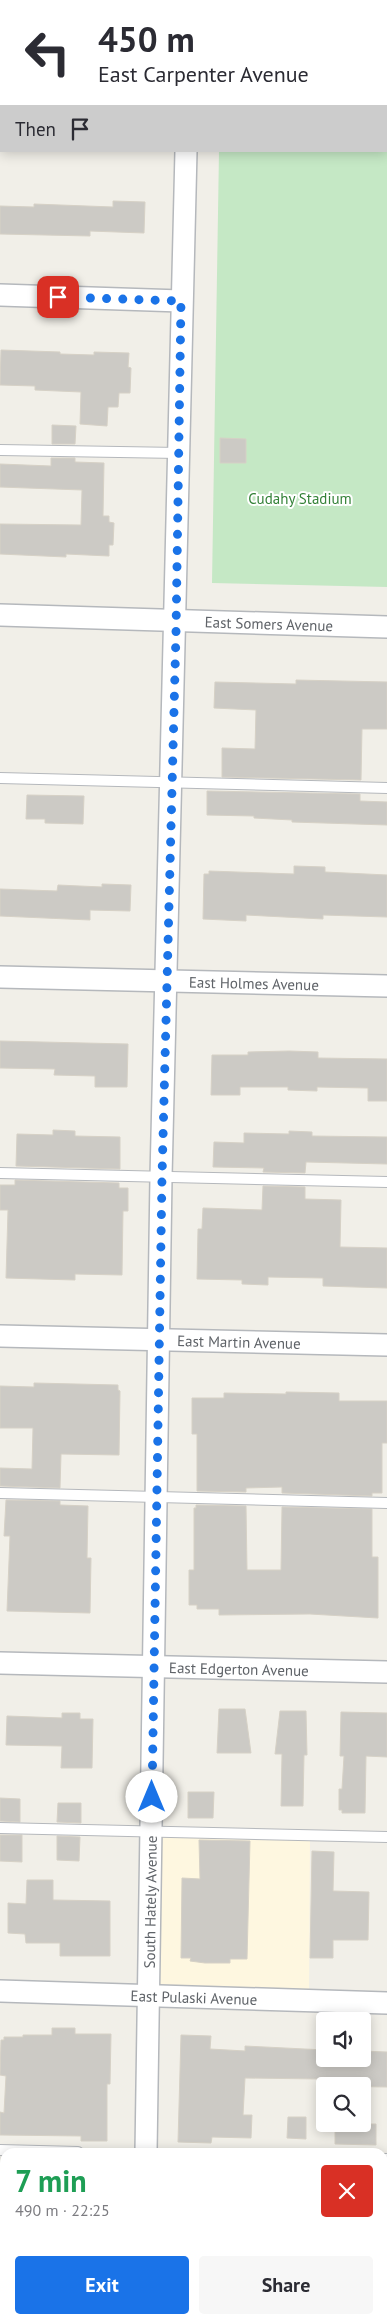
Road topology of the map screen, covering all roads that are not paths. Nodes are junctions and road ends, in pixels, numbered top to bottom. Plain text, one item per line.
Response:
1 (186, 152) edge
2 (0, 295) edge
3 (181, 301) junction
4 (0, 450) edge
5 (179, 453) junction
6 (0, 615) edge
7 (176, 622) junction
8 (387, 627) edge
9 (0, 778) edge
10 (171, 784) junction
11 (387, 788) edge
12 (0, 977) edge
13 (166, 982) junction
14 (387, 986) edge
15 (0, 1173) edge
16 (162, 1177) junction
17 (387, 1182) edge
18 (0, 1336) edge
19 (160, 1340) junction
20 (387, 1345) edge
21 (0, 1493) edge
22 (156, 1496) junction
23 (387, 1503) edge
24 (0, 1663) edge
25 (153, 1667) junction
26 (387, 1672) edge
27 (0, 1828) edge
28 (152, 1832) junction
29 (387, 1837) edge
30 (0, 1991) edge
31 (148, 1995) junction
32 (387, 2002) edge
33 (146, 2148) edge

1 - 3 street, South Hately Avenue
2 - 3 street
3 - 5 street, South Hately Avenue
4 - 5 lane
5 - 7 street, South Hately Avenue
6 - 7 street, East Somers Avenue
7 - 8 street, East Somers Avenue
7 - 10 street, South Hately Avenue
9 - 10 lane
10 - 11 lane
10 - 13 street, South Hately Avenue
12 - 13 street, East Holmes Avenue
13 - 14 street, East Holmes Avenue
13 - 16 street, South Hately Avenue
15 - 16 lane
16 - 17 lane
16 - 19 street, South Hately Avenue
18 - 19 street, East Martin Avenue
19 - 20 street, East Martin Avenue
19 - 22 street, South Hately Avenue
21 - 22 lane
22 - 23 lane
22 - 25 street, South Hately Avenue
24 - 25 street, East Edgerton Avenue
25 - 26 street, East Edgerton Avenue
25 - 28 street, South Hately Avenue
27 - 28 lane
28 - 29 lane
28 - 31 street, South Hately Avenue
30 - 31 street, East Pulaski Avenue
31 - 32 street, East Pulaski Avenue
31 - 33 street, South Hately Avenue

